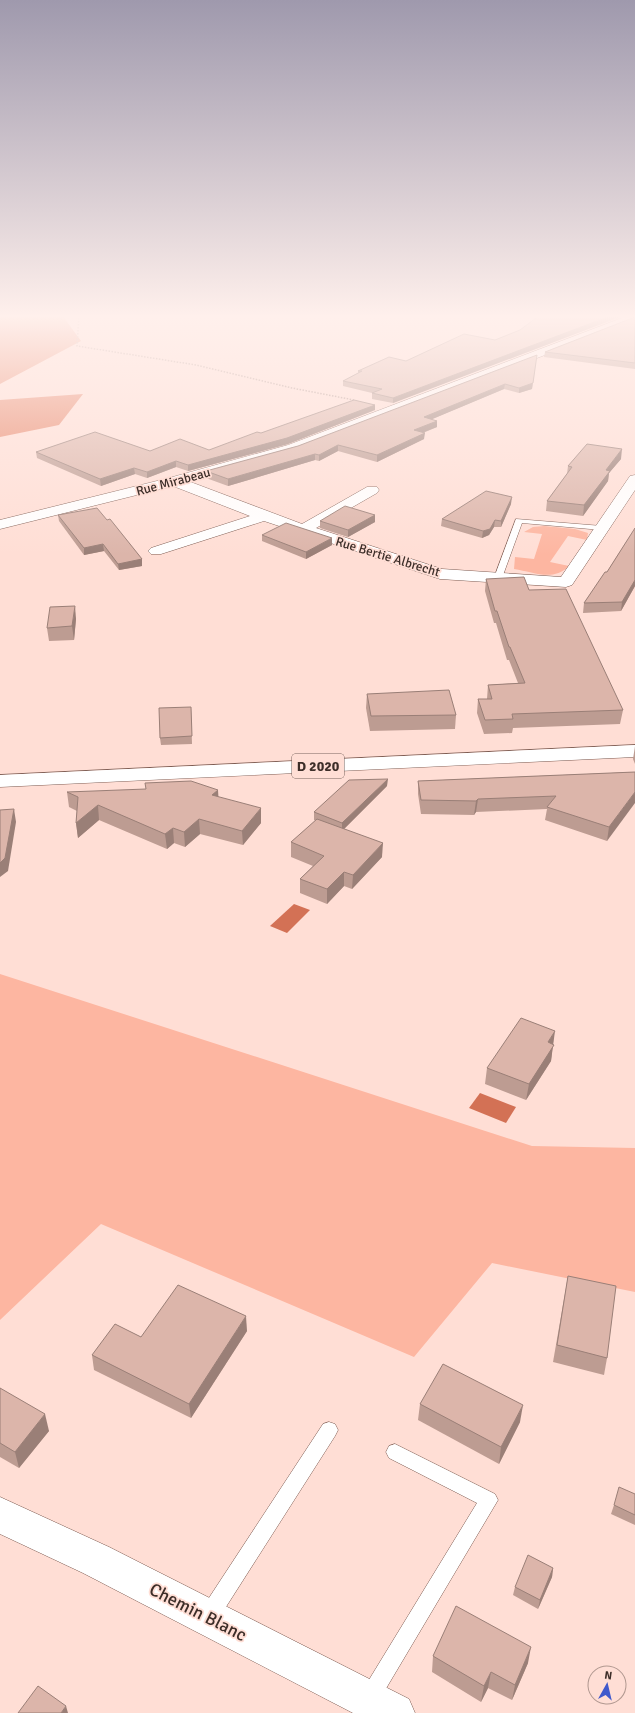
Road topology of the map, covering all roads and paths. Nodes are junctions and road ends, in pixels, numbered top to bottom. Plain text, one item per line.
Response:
1 (328, 395) edge
2 (430, 395) edge
3 (354, 400) joint
4 (394, 409) junction
5 (635, 479) edge
6 (174, 481) junction
7 (372, 490) dead end
8 (264, 516) junction
9 (0, 525) edge
10 (602, 528) junction
11 (304, 529) junction
12 (156, 551) dead end
13 (498, 578) junction
14 (635, 751) edge
15 (0, 781) edge
16 (329, 1430) dead end
17 (395, 1452) dead end
18 (0, 1516) edge
19 (208, 1617) junction
20 (382, 1706) edge

1 - 3 path
2 - 4 street, Rue Mirabeau
3 - 4 street
4 - 6 street, Rue Mirabeau
5 - 10 street, Rue Bertie Albrecht
6 - 8 street, Rue Bertie Albrecht
6 - 9 street, Rue Mirabeau
7 - 11 street, Rue Bertie Albrecht
8 - 11 street, Rue Bertie Albrecht
8 - 12 street
10 - 13 street, Rue Bertie Albrecht
10 - 13 lane
11 - 13 street, Rue Bertie Albrecht
14 - 15 street, D 2020
16 - 19 lane
17 - 20 lane
18 - 19 street, Chemin Blanc
19 - 20 street, Chemin Blanc

